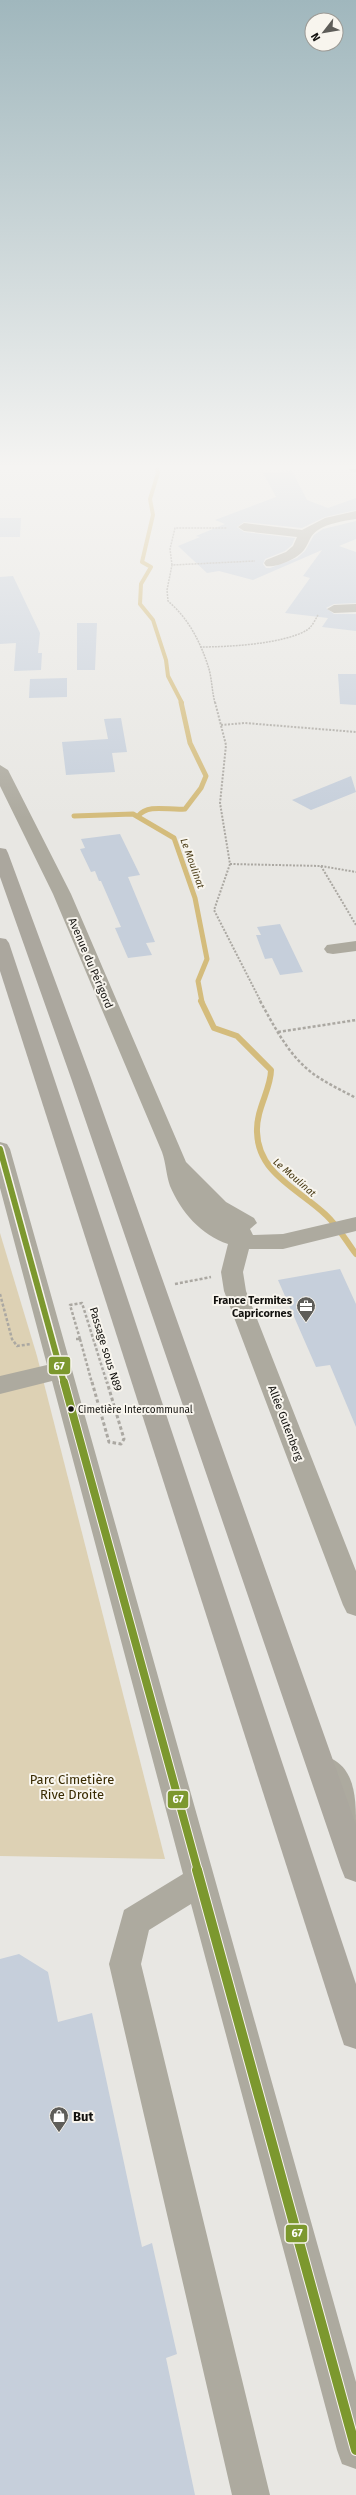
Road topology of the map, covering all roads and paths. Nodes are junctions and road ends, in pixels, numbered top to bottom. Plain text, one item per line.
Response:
1 (168, 585) edge
2 (356, 608) edge
3 (334, 609) dead end
4 (310, 628) dead end
5 (200, 647) junction
6 (221, 725) junction
7 (356, 732) edge
8 (0, 770) edge
9 (0, 853) edge
10 (230, 864) junction
11 (321, 866) junction
12 (356, 872) edge
13 (356, 924) edge
14 (0, 943) edge
15 (356, 946) edge
16 (334, 949) dead end
17 (356, 1020) edge
18 (278, 1032) junction
19 (356, 1098) edge
20 (0, 1150) edge
21 (175, 1159) junction
22 (232, 1217) junction
23 (353, 1224) edge
24 (322, 1230) junction
25 (289, 1231) junction
26 (240, 1239) junction
27 (232, 1272) junction
28 (174, 1284) dead end
29 (0, 1294) edge
30 (67, 1340) junction
31 (62, 1370) junction
32 (0, 1385) edge
33 (356, 1605) edge
34 (313, 1745) junction
35 (356, 1812) edge
36 (356, 1868) edge
37 (200, 1881) junction
38 (356, 2033) edge
39 (356, 2450) edge
40 (251, 2495) edge

1 - 5 path
2 - 3 street
4 - 5 path
5 - 6 path
6 - 7 path
6 - 10 path
8 - 21 street, Avenue du Périgord
9 - 34 highway
10 - 11 path
10 - 18 path
11 - 12 path
11 - 13 path
14 - 38 highway
15 - 16 street
17 - 18 path
18 - 19 path
20 - 30 street
21 - 22 street, Avenue du Périgord
21 - 26 street, Avenue du Périgord
22 - 25 street, Avenue du Périgord
22 - 26 street
23 - 24 street, Avenue du Périgord
24 - 25 street, Avenue du Périgord
24 - 26 street, Avenue du Périgord
25 - 26 street
26 - 27 street, Allée Gutenberg
27 - 28 path
27 - 33 street, Allée Gutenberg
29 - 30 path
30 - 30 path, Passage sous N89
30 - 31 street
31 - 32 street
31 - 37 street
34 - 35 street
34 - 36 highway
37 - 39 street
37 - 40 street

